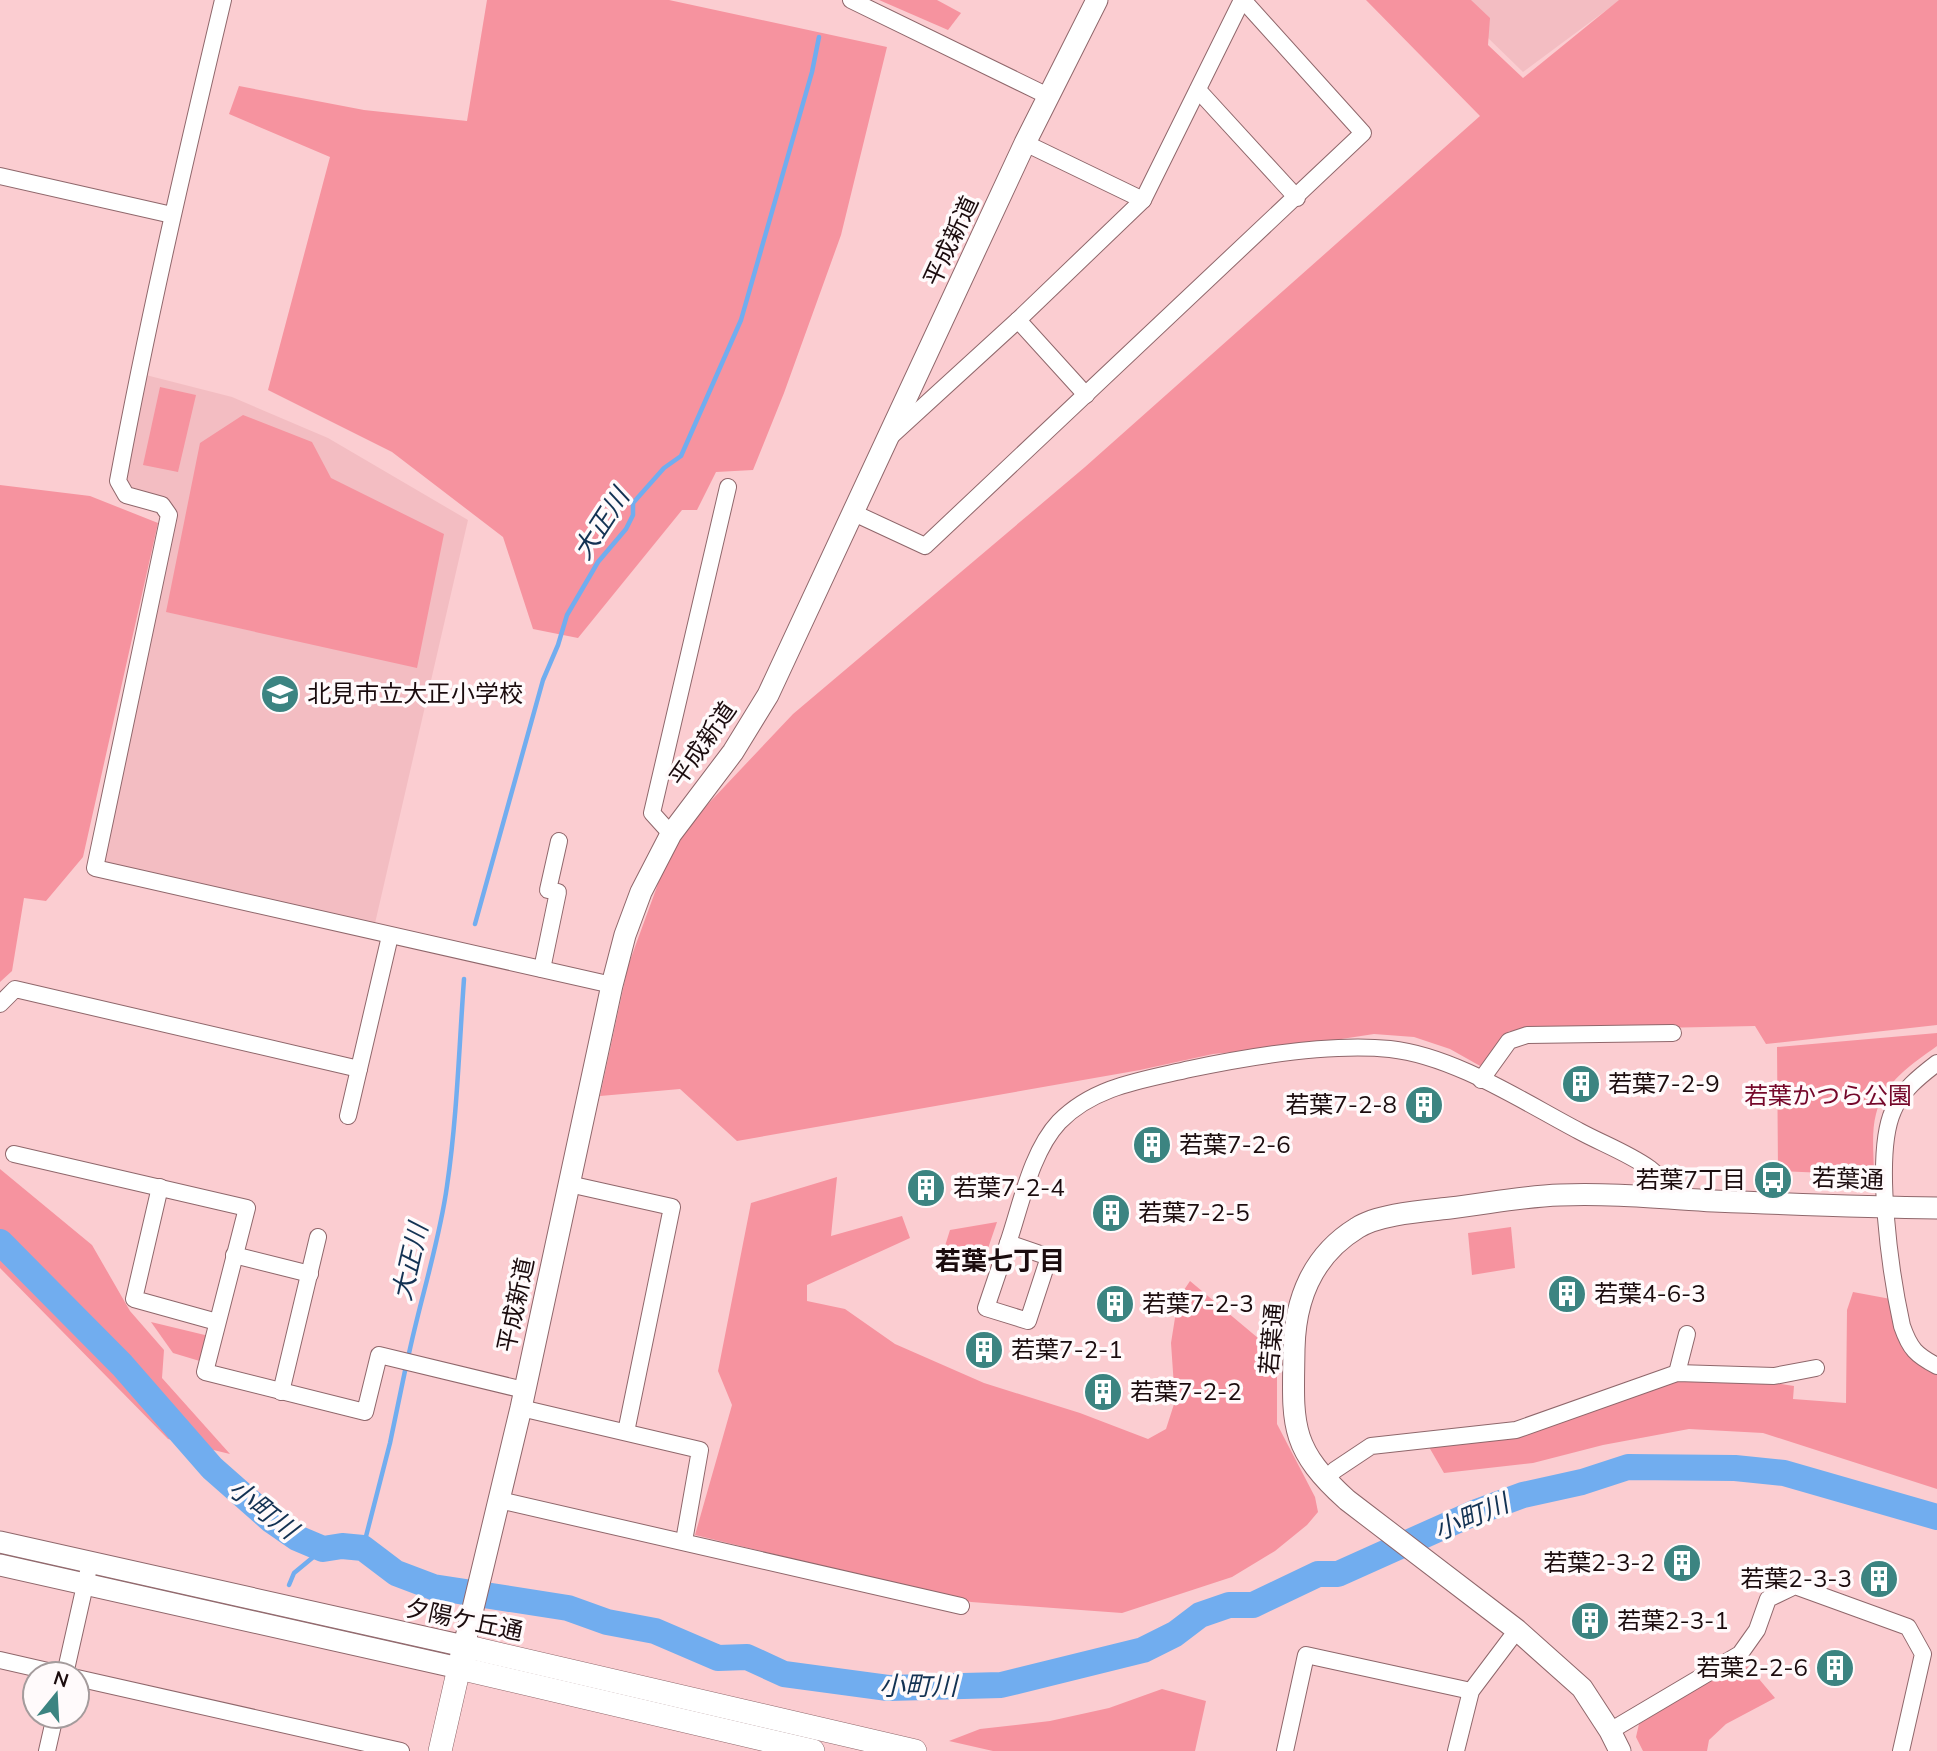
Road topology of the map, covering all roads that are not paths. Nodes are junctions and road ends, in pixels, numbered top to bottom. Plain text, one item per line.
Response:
1 (223, 0) edge
2 (851, 0) edge
3 (1097, 0) edge
4 (1243, 0) edge
5 (1198, 90) junction
6 (1048, 96) junction
7 (1025, 143) junction
8 (0, 176) edge
9 (1297, 198) junction
10 (1143, 200) junction
11 (172, 215) junction
12 (1018, 320) junction
13 (1086, 395) junction
14 (891, 436) junction
15 (728, 487) dead end
16 (854, 513) junction
17 (671, 834) junction
18 (559, 841) dead end
19 (390, 936) junction
20 (542, 969) junction
21 (612, 985) junction
22 (0, 1004) edge
23 (1673, 1032) dead end
24 (1937, 1063) edge
25 (359, 1069) junction
26 (1482, 1080) junction
27 (348, 1116) dead end
28 (14, 1154) dead end
29 (569, 1184) junction
30 (160, 1187) junction
31 (1685, 1199) junction
32 (1886, 1207) junction
33 (1937, 1208) edge
34 (318, 1237) dead end
35 (1008, 1243) junction
36 (234, 1255) junction
37 (310, 1274) junction
38 (217, 1322) junction
39 (1687, 1334) dead end
40 (1937, 1366) edge
41 (1816, 1368) dead end
42 (1677, 1373) junction
43 (281, 1392) junction
44 (523, 1399) junction
45 (626, 1432) junction
46 (1325, 1480) junction
47 (499, 1500) junction
48 (684, 1541) junction
49 (0, 1542) edge
50 (90, 1563) junction
51 (0, 1566) edge
52 (85, 1586) junction
53 (961, 1606) dead end
54 (1517, 1630) junction
55 (462, 1657) junction
56 (0, 1660) edge
57 (66, 1660) edge
58 (21, 1665) edge
59 (91, 1681) edge
60 (1471, 1691) junction
61 (52, 1730) edge
62 (1610, 1731) junction
63 (825, 1741) edge
64 (359, 1746) edge
65 (47, 1751) edge
66 (401, 1751) edge
67 (440, 1751) edge
68 (813, 1751) edge
69 (915, 1751) edge
70 (1285, 1751) edge
71 (1456, 1751) edge
72 (1620, 1751) edge
73 (1901, 1751) edge

1 - 11 street
2 - 6 street
3 - 6 street, 平成新道
4 - 5 street
4 - 9 street
5 - 9 street
5 - 10 street
6 - 7 street, 平成新道
7 - 10 street
7 - 14 street, 平成新道
8 - 11 street
9 - 13 street
10 - 12 street
11 - 19 street
12 - 13 street
12 - 14 street
13 - 16 street
14 - 16 street, 平成新道
15 - 17 street
16 - 17 street, 平成新道
17 - 21 street, 平成新道
18 - 20 street
19 - 20 street
19 - 25 street
20 - 21 street
21 - 29 street, 平成新道
22 - 25 street
23 - 26 street
24 - 32 street
25 - 27 street
26 - 31 street
26 - 35 street
28 - 30 street
29 - 44 street, 平成新道
29 - 45 street
30 - 36 street
30 - 38 street
31 - 32 street, 若葉通
31 - 46 street, 若葉通
32 - 33 street, 若葉通
32 - 40 street
34 - 37 street
35 - 35 street
36 - 37 street
36 - 38 street
37 - 43 street
38 - 43 street
39 - 42 street
41 - 42 street
42 - 46 street
43 - 44 street
44 - 45 street
44 - 47 street, 平成新道
45 - 48 street
46 - 54 street, 若葉通
47 - 48 street
47 - 55 street, 平成新道
48 - 53 street
49 - 50 street, 夕陽ケ丘通
50 - 52 street
50 - 55 street, 夕陽ケ丘通
51 - 52 street, 夕陽ケ丘通
52 - 55 street, 夕陽ケ丘通
52 - 57 street
54 - 60 street
54 - 62 street, 若葉通
55 - 63 main road, 夕陽ケ丘通
55 - 67 main road
55 - 68 main road, 夕陽ケ丘通
56 - 58 street
59 - 64 street
60 - 70 street
60 - 71 street
61 - 65 street
62 - 72 street, 若葉通
62 - 73 street
63 - 69 main road, 夕陽ケ丘通
64 - 66 street

